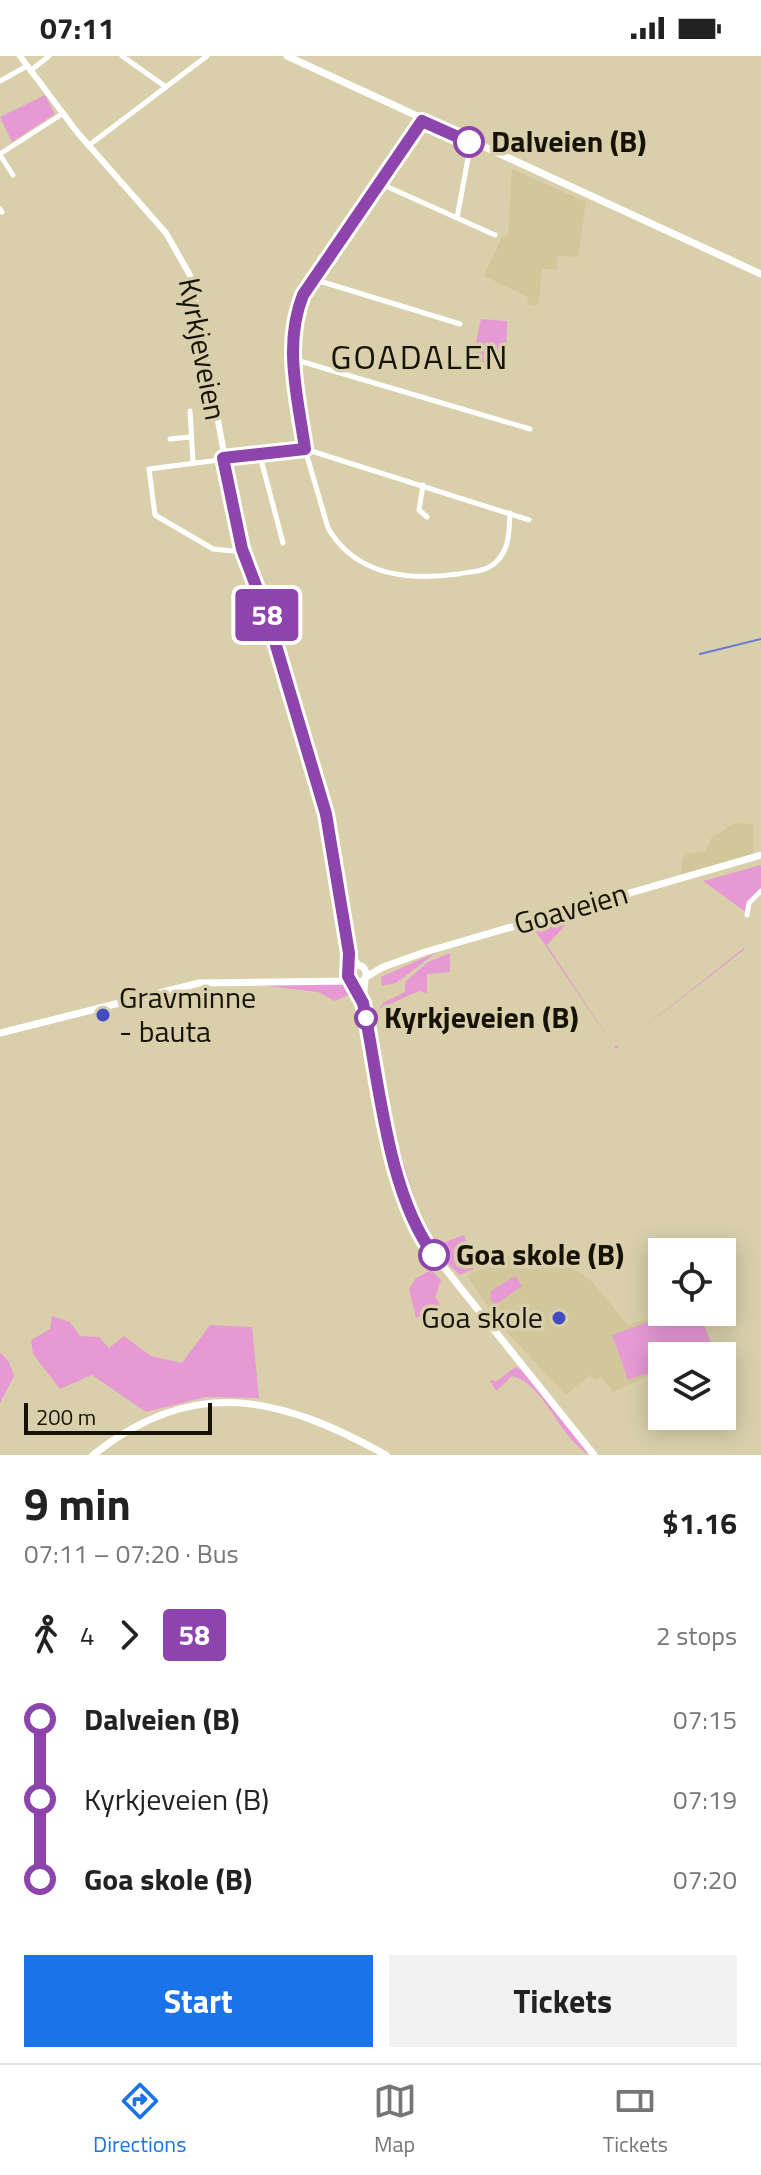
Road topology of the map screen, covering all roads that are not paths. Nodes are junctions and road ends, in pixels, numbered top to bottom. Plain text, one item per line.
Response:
1 (20, 56) edge
2 (49, 56) edge
3 (122, 56) edge
4 (207, 56) edge
5 (287, 56) edge
6 (28, 68) junction
7 (0, 81) edge
8 (166, 87) junction
9 (62, 114) junction
10 (422, 121) junction
11 (88, 146) junction
12 (469, 153) dead end
13 (0, 154) edge
14 (13, 175) dead end
15 (379, 183) junction
16 (457, 218) junction
17 (495, 235) dead end
18 (761, 274) edge
19 (313, 279) junction
20 (460, 324) dead end
21 (293, 359) junction
22 (190, 411) dead end
23 (530, 429) dead end
24 (189, 437) junction
25 (170, 439) dead end
26 (305, 449) junction
27 (259, 452) junction
28 (223, 458) junction
29 (193, 462) junction
30 (423, 485) junction
31 (510, 513) junction
32 (427, 517) dead end
33 (529, 520) dead end
34 (283, 543) dead end
35 (233, 551) dead end
36 (761, 855) edge
37 (761, 891) edge
38 (747, 915) dead end
39 (349, 953) junction
40 (361, 966) junction
41 (383, 967) junction
42 (349, 970) junction
43 (365, 978) junction
44 (327, 979) junction
45 (352, 982) junction
46 (363, 1003) junction
47 (0, 1033) edge
48 (93, 1455) edge
49 (386, 1455) edge
50 (594, 1455) edge

1 - 6 street, Kyrkjeveien
2 - 6 street
3 - 8 street
4 - 8 street
5 - 10 main road
6 - 7 street
6 - 9 street, Kyrkjeveien
8 - 11 street
9 - 11 street, Kyrkjeveien
9 - 13 street
10 - 15 street
10 - 18 main road
11 - 28 street, Kyrkjeveien
12 - 16 street
13 - 14 street
15 - 16 street
15 - 19 street
16 - 17 street
19 - 20 street
19 - 21 street
21 - 23 street
21 - 26 street
22 - 24 street
24 - 25 street
24 - 29 street
26 - 27 street
26 - 30 street
26 - 31 street
27 - 28 street
27 - 34 street
28 - 29 street
28 - 39 street, Kyrkjeveien
29 - 35 street
30 - 31 street
30 - 32 street
31 - 33 street
36 - 41 main road, Goaveien
37 - 38 street
39 - 40 street
39 - 42 street, Kyrkjeveien
40 - 41 main road, Goaveien
40 - 42 main road, Goaveien
40 - 43 main road
41 - 43 main road, Goaveien
42 - 44 main road, Goaveien
42 - 45 main road
43 - 45 main road, Goaveien
43 - 46 main road
44 - 45 main road, Goaveien
44 - 47 main road, Goaveien
45 - 46 main road
46 - 50 main road
48 - 49 main road

